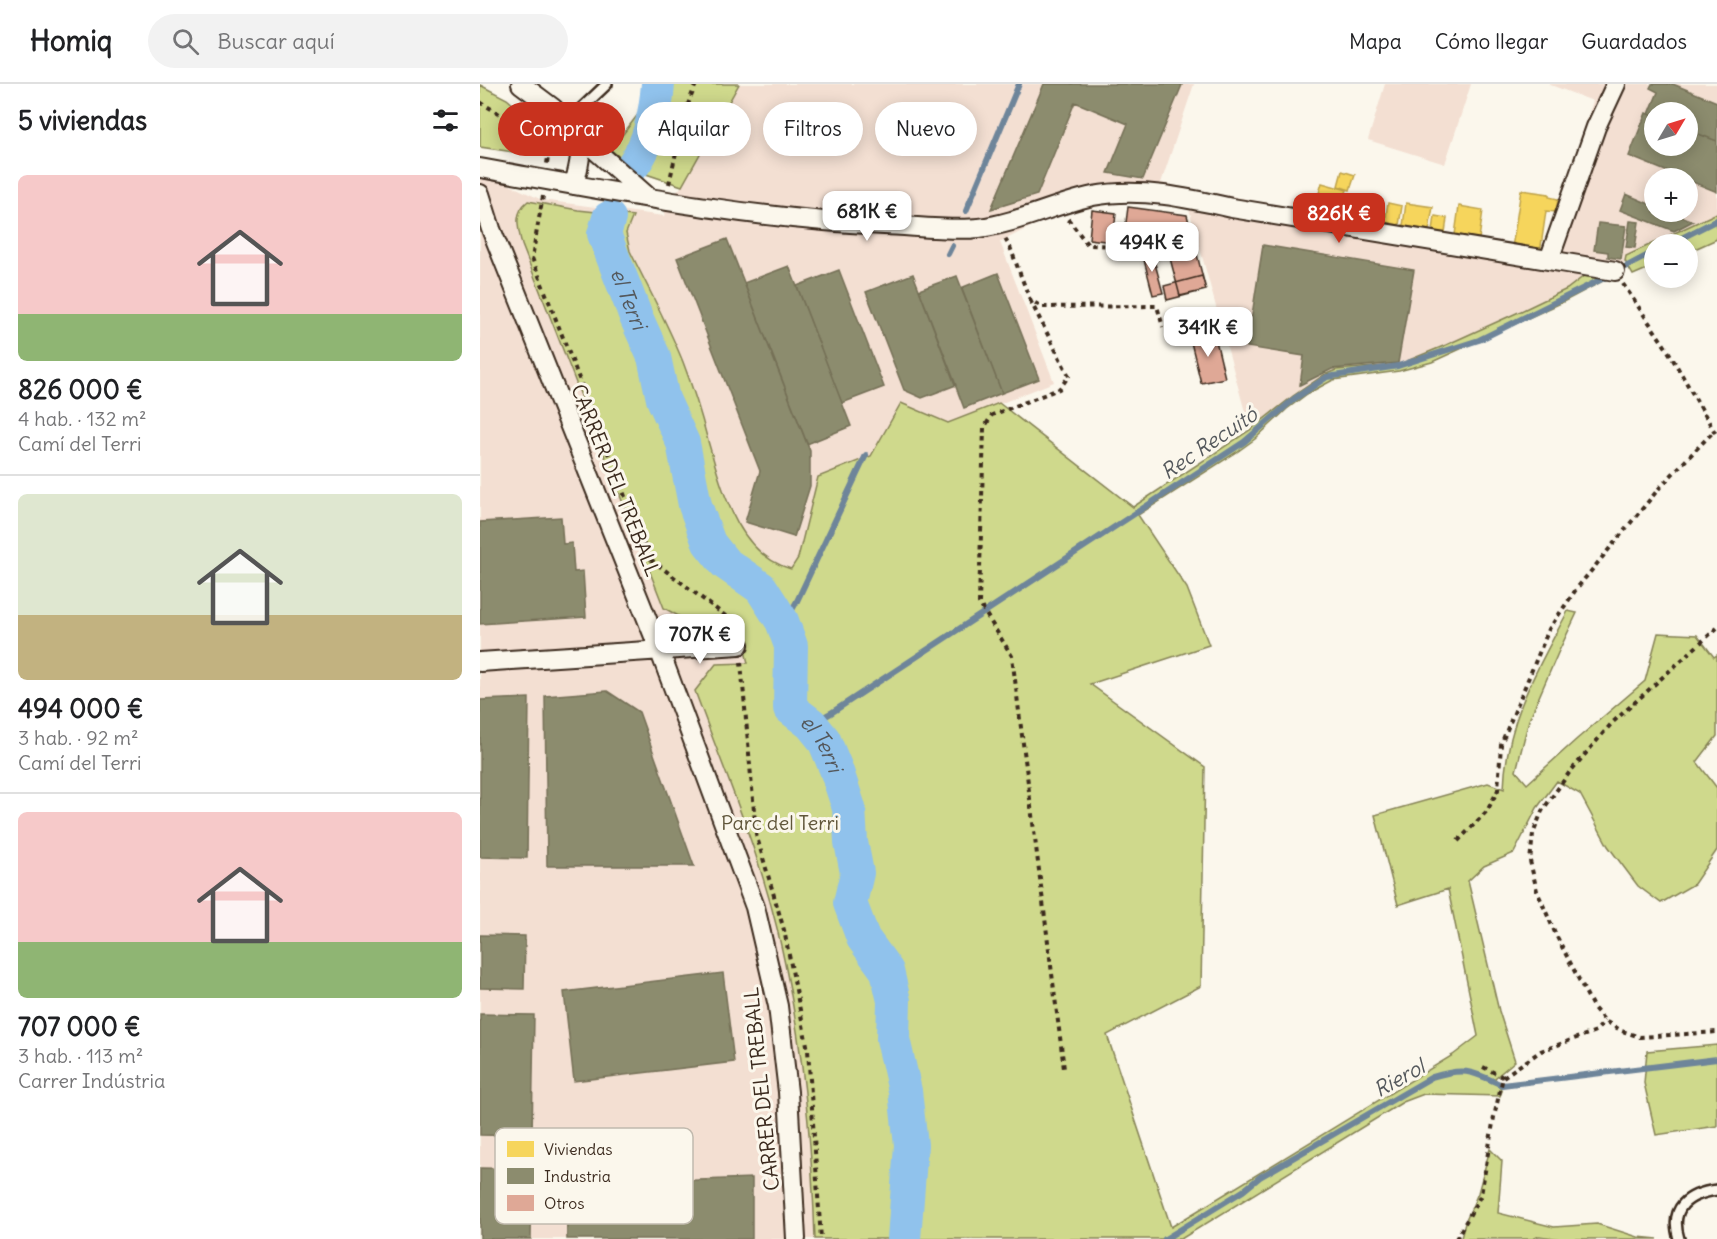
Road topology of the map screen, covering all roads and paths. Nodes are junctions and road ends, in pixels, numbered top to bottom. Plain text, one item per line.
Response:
1 (521, 84) edge
2 (607, 84) edge
3 (696, 84) edge
4 (1616, 84) edge
5 (480, 102) edge
6 (545, 102) edge
7 (593, 102) edge
8 (580, 156) edge
9 (605, 156) edge
10 (480, 168) edge
11 (545, 180) junction
12 (574, 185) junction
13 (480, 194) edge
14 (659, 200) junction
15 (1054, 208) junction
16 (995, 224) junction
17 (1121, 246) dead end
18 (1549, 260) junction
19 (1615, 271) joint
20 (1030, 300) junction
21 (1163, 327) dead end
22 (1714, 430) junction
23 (1717, 436) edge
24 (1717, 628) edge
25 (739, 645) junction
26 (658, 649) junction
27 (480, 662) edge
28 (1458, 841) dead end
29 (1605, 1021) junction
30 (1717, 1032) edge
31 (1482, 1067) dead end
32 (1064, 1069) dead end
33 (1503, 1077) junction
34 (1717, 1190) edge
35 (796, 1239) edge
36 (821, 1239) edge
37 (1456, 1239) edge
38 (1679, 1239) edge

1 - 6 street
2 - 7 lane
3 - 14 path
4 - 18 street
5 - 11 path
8 - 12 street
9 - 14 street
10 - 11 street
11 - 12 street
11 - 25 path
12 - 14 street
13 - 26 street, CARRER DEL TREBALL
14 - 16 street
15 - 16 street
15 - 17 path
15 - 18 street
16 - 20 path
18 - 19 street
19 - 22 path
20 - 21 path
20 - 32 path
22 - 23 path
22 - 28 path
24 - 29 path
25 - 26 street
25 - 36 path
26 - 27 street
26 - 35 street, CARRER DEL TREBALL
29 - 30 path
29 - 33 path
31 - 33 path
33 - 37 path
34 - 38 lane

